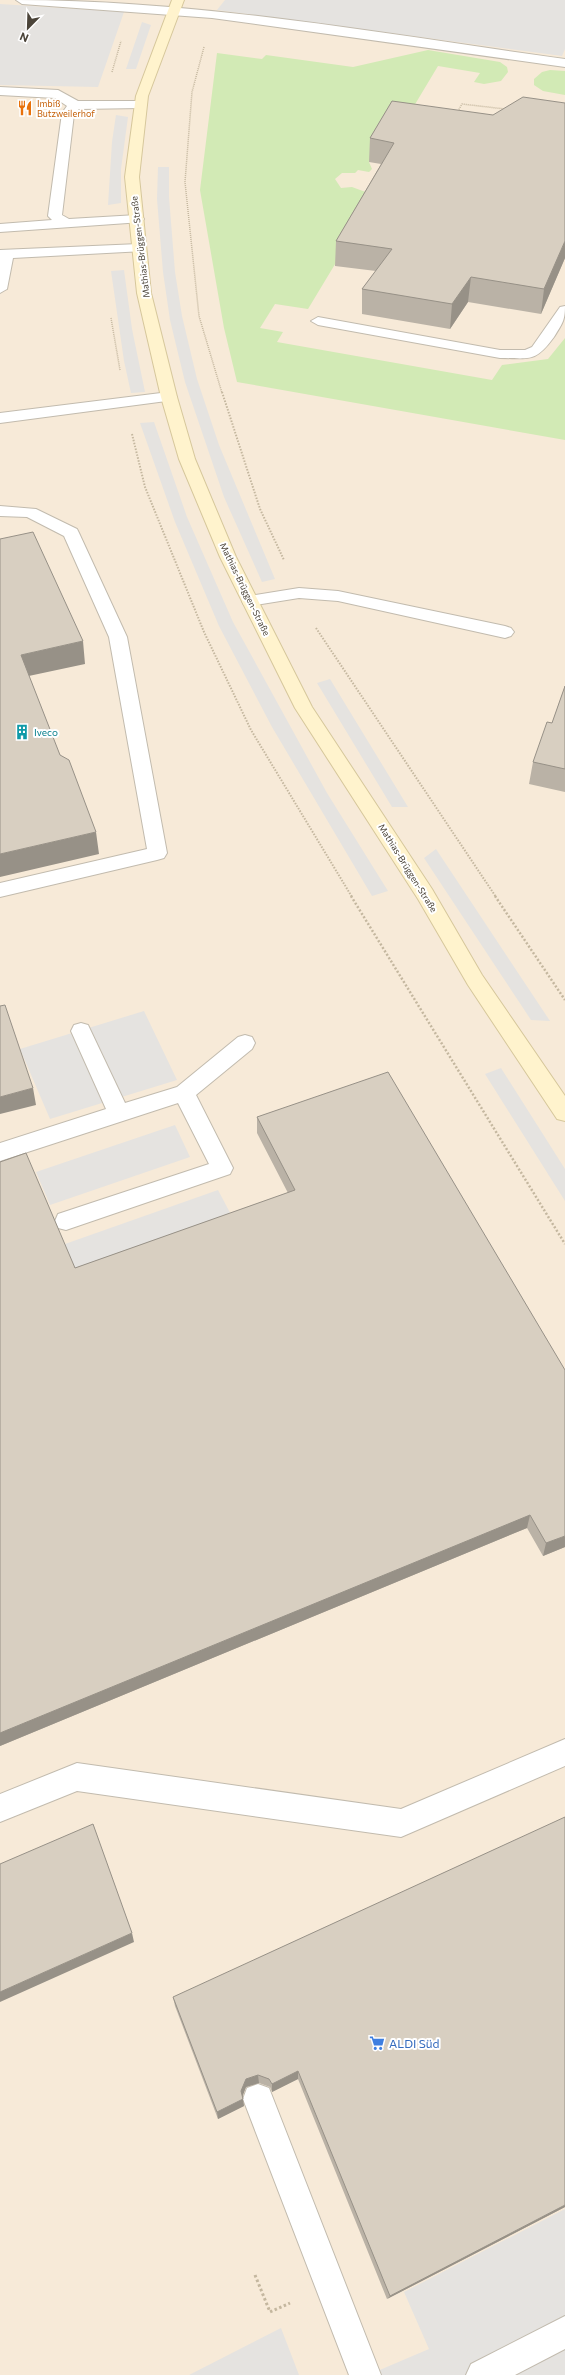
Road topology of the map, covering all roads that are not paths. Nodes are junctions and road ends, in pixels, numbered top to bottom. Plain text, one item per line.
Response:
1 (22, 0) edge
2 (176, 5) edge
3 (565, 62) edge
4 (0, 91) edge
5 (141, 104) junction
6 (75, 105) junction
7 (137, 219) junction
8 (64, 222) junction
9 (0, 228) edge
10 (139, 248) junction
11 (3, 254) edge
12 (0, 289) edge
13 (565, 310) edge
14 (318, 321) dead end
15 (169, 397) junction
16 (0, 418) edge
17 (0, 511) edge
18 (250, 601) junction
19 (505, 632) dead end
20 (0, 890) edge
21 (81, 1031) dead end
22 (245, 1043) dead end
23 (184, 1093) junction
24 (565, 1113) edge
25 (120, 1114) junction
26 (0, 1152) edge
27 (66, 1221) dead end
28 (565, 1752) edge
29 (0, 1808) edge
30 (258, 2099) edge
31 (565, 2332) edge
32 (365, 2375) edge
33 (482, 2375) edge

1 - 2 lane
2 - 3 lane
2 - 5 street, Mathias-Brüggen-Straße
4 - 6 lane
5 - 6 lane
5 - 7 street, Mathias-Brüggen-Straße
6 - 8 lane
7 - 8 lane
7 - 10 street, Mathias-Brüggen-Straße
8 - 9 lane
10 - 11 lane
10 - 15 street, Mathias-Brüggen-Straße
11 - 12 lane
13 - 14 lane
15 - 16 lane
15 - 18 street, Mathias-Brüggen-Straße
17 - 20 lane
18 - 19 lane
18 - 24 street, Mathias-Brüggen-Straße
21 - 25 lane
22 - 23 lane
23 - 25 lane
23 - 27 lane
25 - 26 lane
28 - 29 lane
30 - 32 lane
31 - 33 lane

